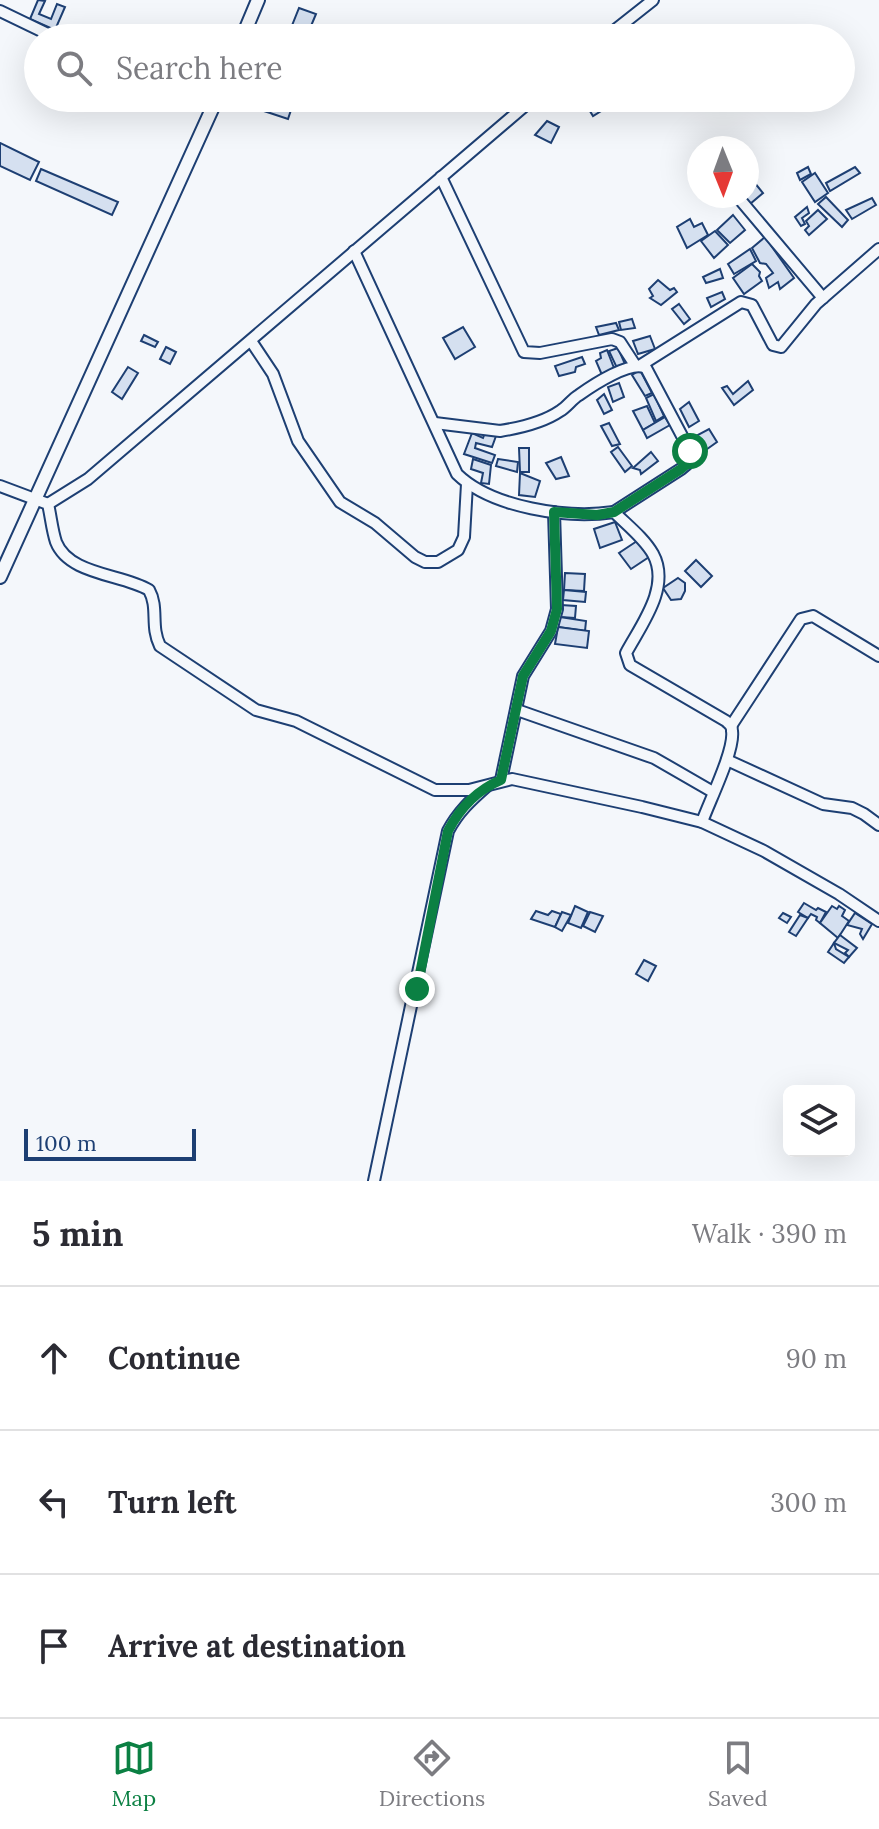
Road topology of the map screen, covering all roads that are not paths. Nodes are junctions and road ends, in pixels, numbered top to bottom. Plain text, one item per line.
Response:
1 (258, 0) edge
2 (653, 0) edge
3 (0, 11) edge
4 (27, 24) edge
5 (248, 24) edge
6 (623, 24) edge
7 (211, 112) edge
8 (518, 112) edge
9 (441, 177) junction
10 (747, 208) edge
11 (879, 249) edge
12 (354, 251) junction
13 (823, 298) junction
14 (251, 341) junction
15 (638, 365) junction
16 (435, 423) junction
17 (467, 484) junction
18 (0, 486) edge
19 (34, 501) junction
20 (48, 504) junction
21 (554, 512) junction
22 (614, 512) junction
23 (0, 577) edge
24 (879, 656) edge
25 (517, 710) junction
26 (731, 726) junction
27 (727, 760) junction
28 (501, 780) junction
29 (489, 785) junction
30 (713, 792) junction
31 (702, 822) junction
32 (879, 825) edge
33 (879, 921) edge
34 (374, 1181) edge

1 - 5 street
2 - 6 street
3 - 4 street
7 - 19 street
8 - 9 street
9 - 12 street
9 - 15 street
10 - 13 street
11 - 13 street
12 - 14 street
12 - 16 street
13 - 15 street
14 - 17 street
14 - 20 street
15 - 16 street
15 - 22 street
16 - 17 street
17 - 21 street
18 - 19 street
19 - 20 street
19 - 23 street
20 - 29 street
21 - 22 street
21 - 25 street
22 - 26 street
24 - 26 street
25 - 28 street
25 - 30 street
26 - 27 street
27 - 30 street
27 - 32 street
28 - 29 street
28 - 31 street
29 - 34 street
30 - 31 street
31 - 33 street

